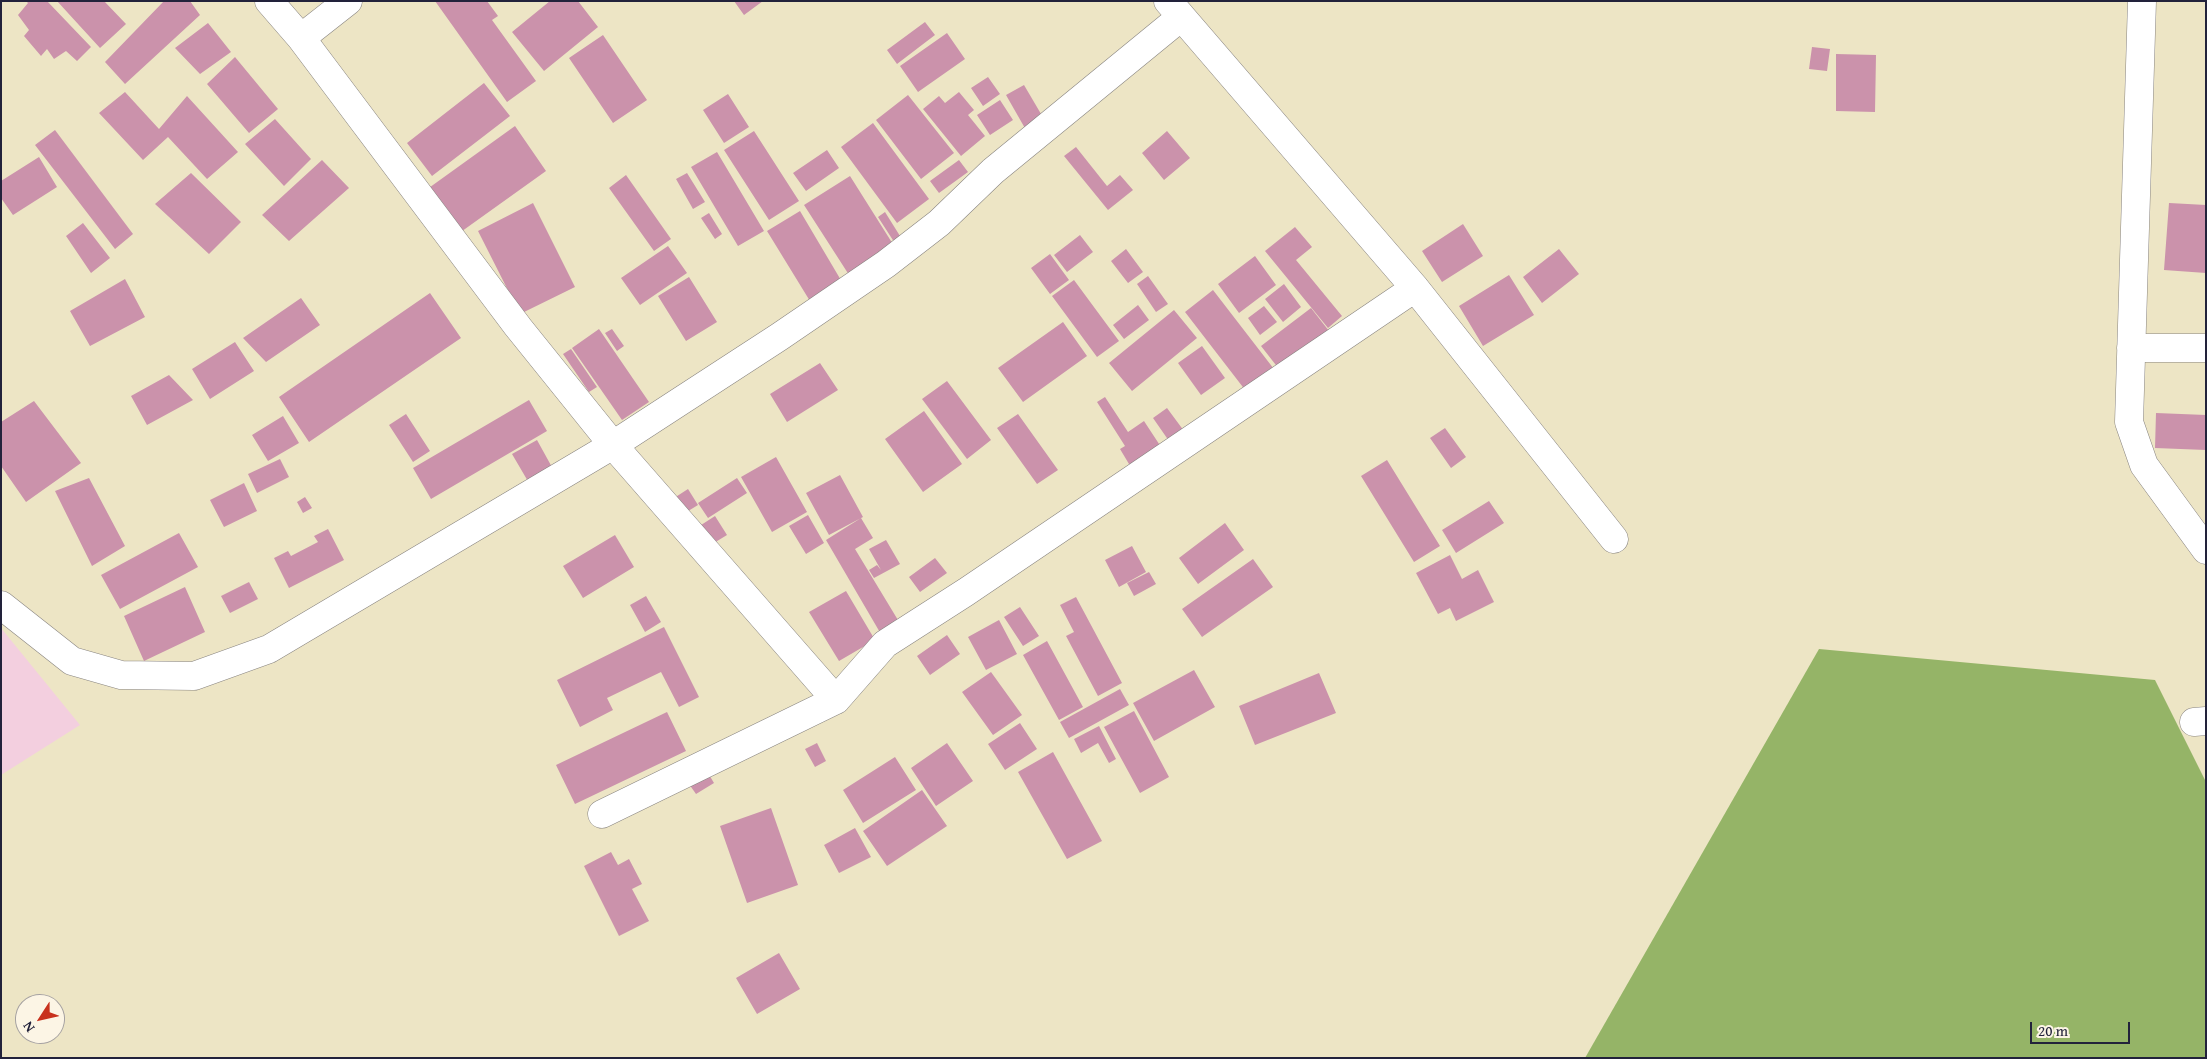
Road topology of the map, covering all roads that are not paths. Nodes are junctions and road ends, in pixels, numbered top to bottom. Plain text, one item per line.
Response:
1 (269, 1) edge
2 (348, 1) edge
3 (2142, 1) edge
4 (1175, 9) edge
5 (301, 38) junction
6 (1415, 288) junction
7 (2131, 348) junction
8 (2206, 348) edge
9 (612, 445) junction
10 (1614, 539) dead end
11 (2206, 550) edge
12 (1, 605) edge
13 (836, 700) junction
14 (602, 814) dead end

1 - 5 street
2 - 5 street
3 - 7 street
4 - 6 street
4 - 9 street
5 - 9 street
6 - 10 street
6 - 13 street
7 - 8 street
7 - 11 street
9 - 12 street
9 - 13 street
13 - 14 street

